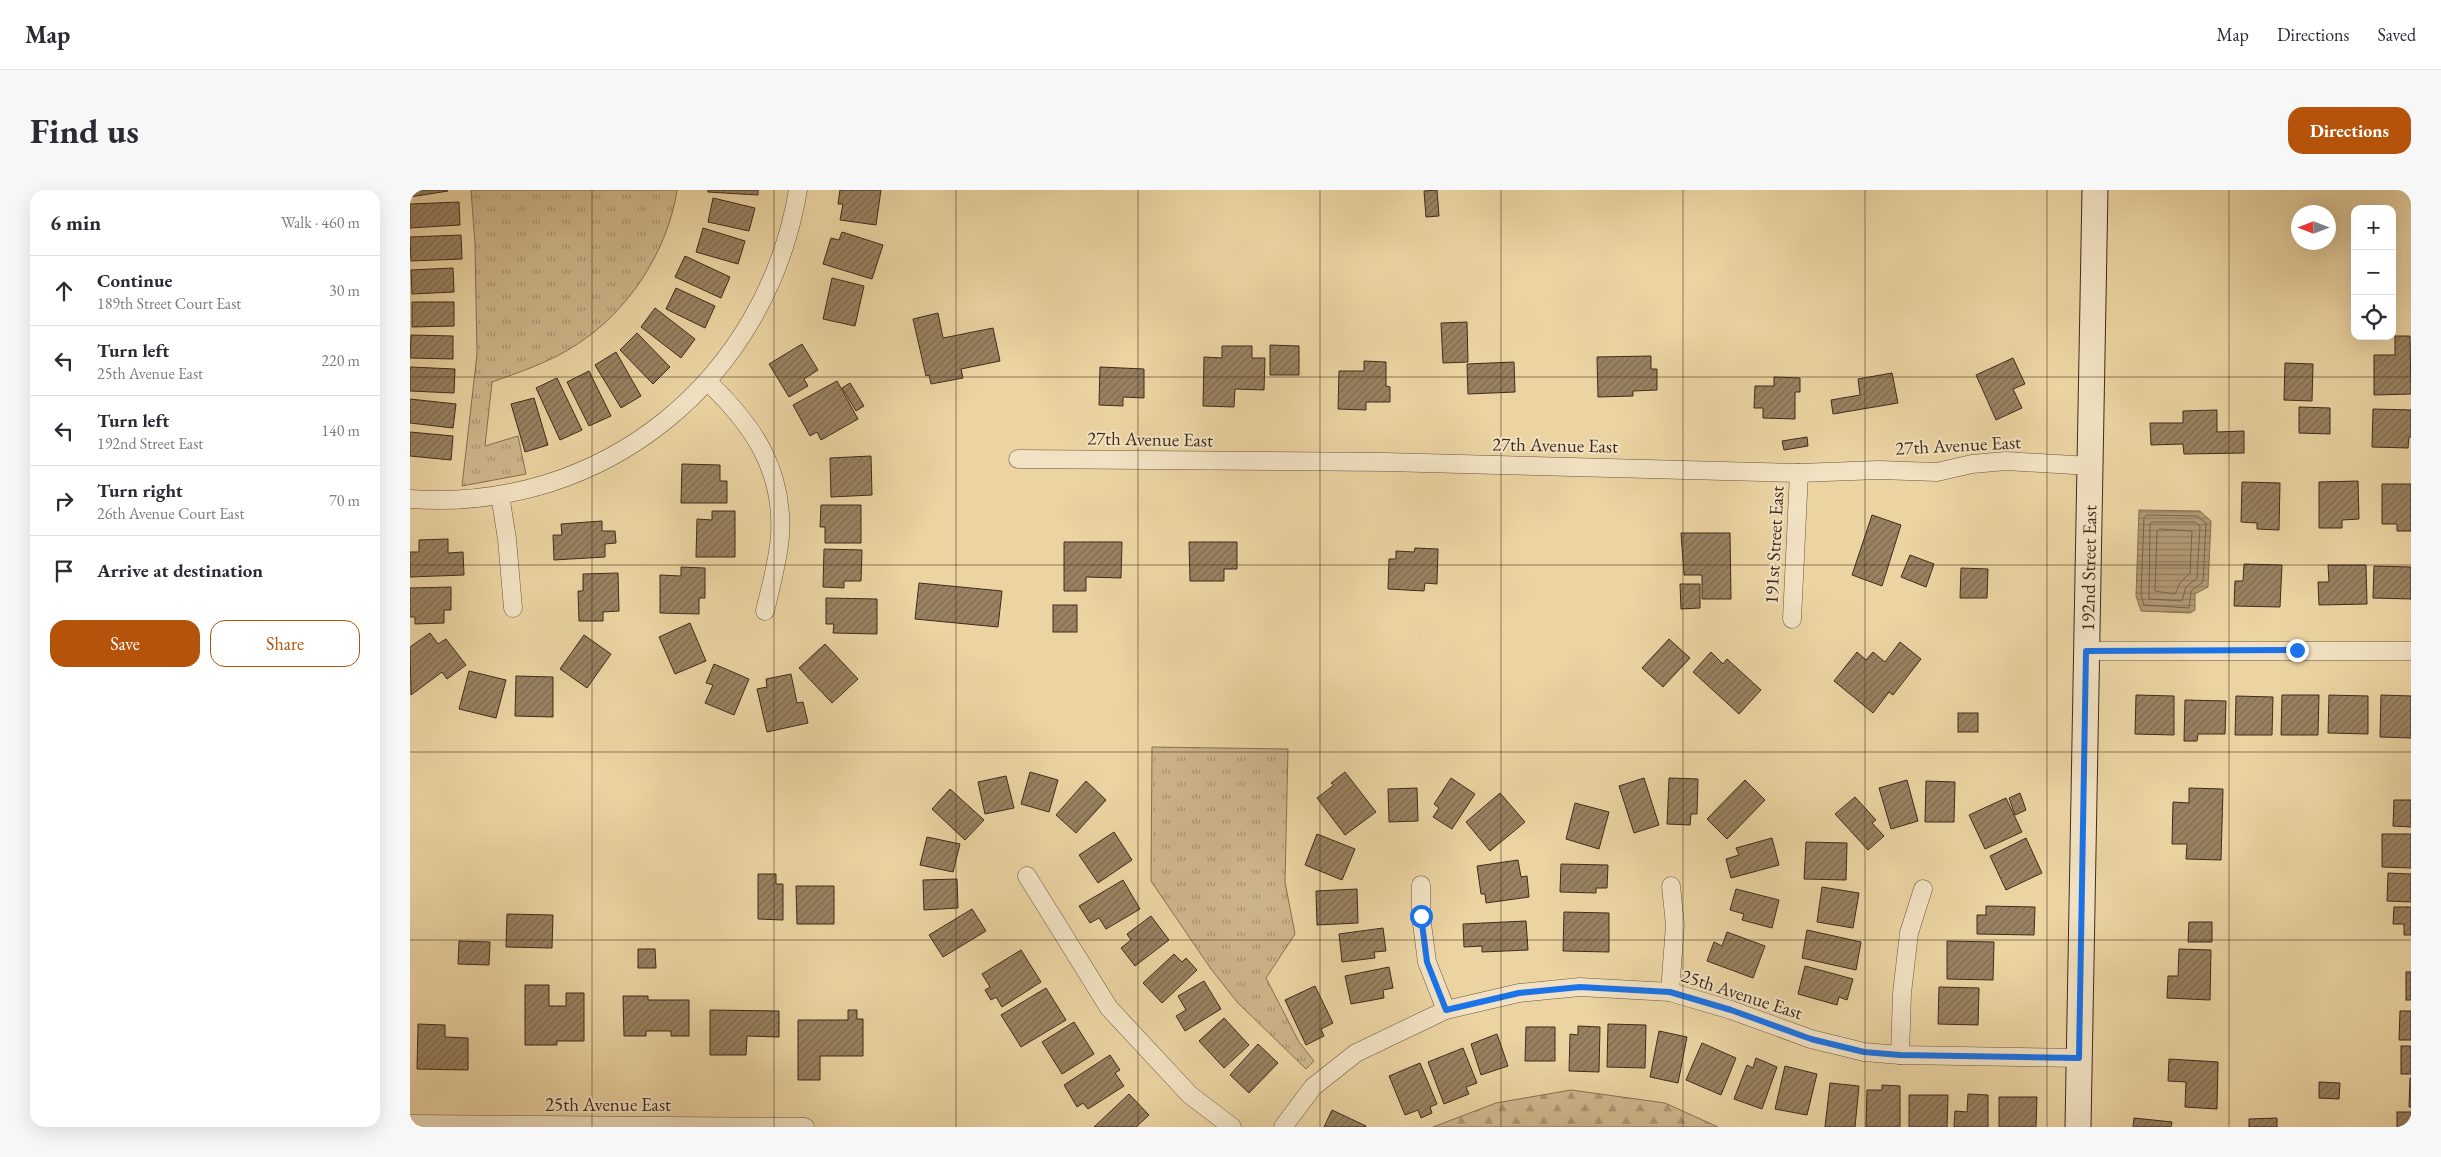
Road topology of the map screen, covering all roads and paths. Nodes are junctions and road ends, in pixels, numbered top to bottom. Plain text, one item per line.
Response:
1 (798, 190) edge
2 (2095, 190) edge
3 (708, 382) junction
4 (1018, 459) dead end
5 (2090, 466) junction
6 (1799, 473) junction
7 (500, 495) junction
8 (410, 499) edge
9 (513, 608) dead end
10 (765, 611) dead end
11 (1792, 620) dead end
12 (2086, 651) junction
13 (2411, 651) edge
14 (1027, 876) dead end
15 (1421, 885) dead end
16 (1671, 886) dead end
17 (1923, 889) dead end
18 (1670, 992) junction
19 (1446, 1010) junction
20 (1900, 1055) junction
21 (2079, 1058) junction
22 (410, 1124) edge
23 (805, 1127) edge
24 (1232, 1127) edge
25 (1283, 1127) edge
26 (2078, 1127) edge

1 - 3 street
2 - 5 street, 192nd Street East
3 - 7 street
3 - 10 street
4 - 6 street, 27th Avenue East
5 - 6 street, 27th Avenue East
5 - 12 street, 192nd Street East
6 - 11 street, 191st Street East
7 - 8 street
7 - 9 street
12 - 13 street
12 - 21 street, 192nd Street East
14 - 24 street
15 - 19 street
16 - 18 street
17 - 20 street
18 - 19 street, 25th Avenue East
18 - 20 street, 25th Avenue East
19 - 25 street, 25th Avenue East
20 - 21 street, 25th Avenue East
21 - 26 street, 192nd Street East
22 - 23 street, 25th Avenue East

